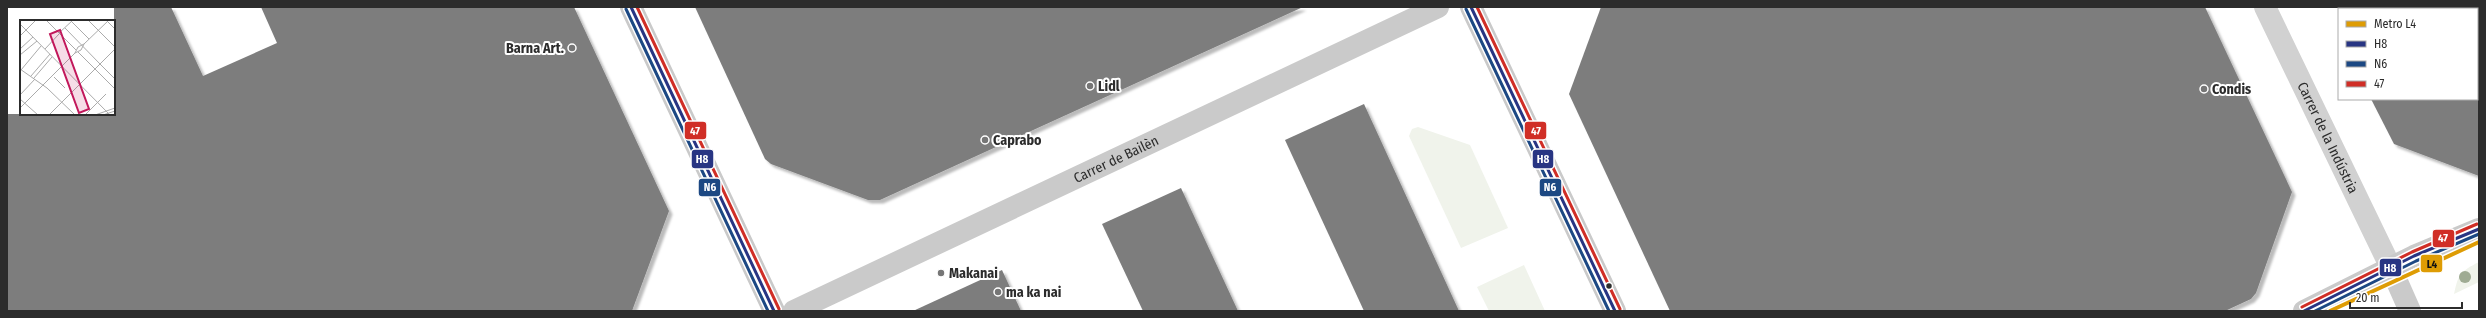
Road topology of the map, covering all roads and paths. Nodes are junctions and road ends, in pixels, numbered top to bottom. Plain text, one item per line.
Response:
1 (631, 7) edge
2 (1438, 7) edge
3 (1471, 7) edge
4 (2265, 7) edge
5 (2479, 229) edge
6 (2391, 268) junction
7 (774, 311) edge
8 (794, 311) edge
9 (1615, 311) edge
10 (2304, 311) edge
11 (2410, 311) edge

1 - 7 main road
2 - 8 main road, Carrer de Bailèn
3 - 9 main road
4 - 6 street, Carrer de la Indústria
5 - 6 main road
6 - 10 main road
6 - 11 main road

